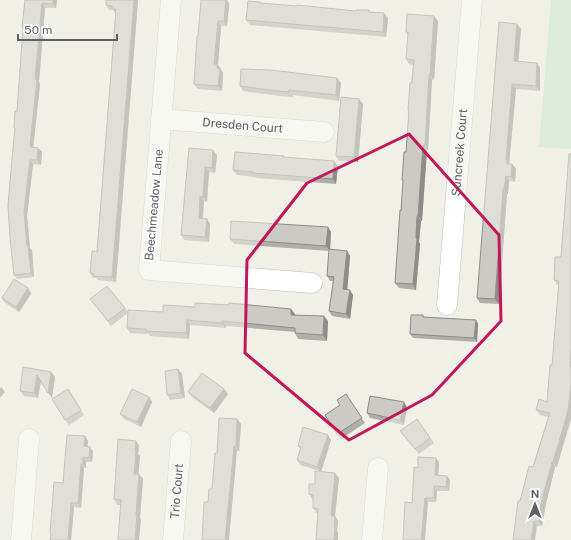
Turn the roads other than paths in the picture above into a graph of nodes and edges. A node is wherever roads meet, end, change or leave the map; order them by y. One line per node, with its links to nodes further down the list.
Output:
1 (171, 0): 3 (street, Beechmeadow Lane)
2 (472, 0): 6 (street, Suncreek Court)
3 (161, 119): 4 (street, Dresden Court); 5 (street, Beechmeadow Lane)
4 (324, 132)
5 (312, 283)
6 (447, 305)
7 (29, 439): 10 (street)
8 (181, 441): 11 (street, Trio Court)
9 (378, 468): 12 (street)
10 (21, 540)
11 (173, 540)
12 (372, 540)

